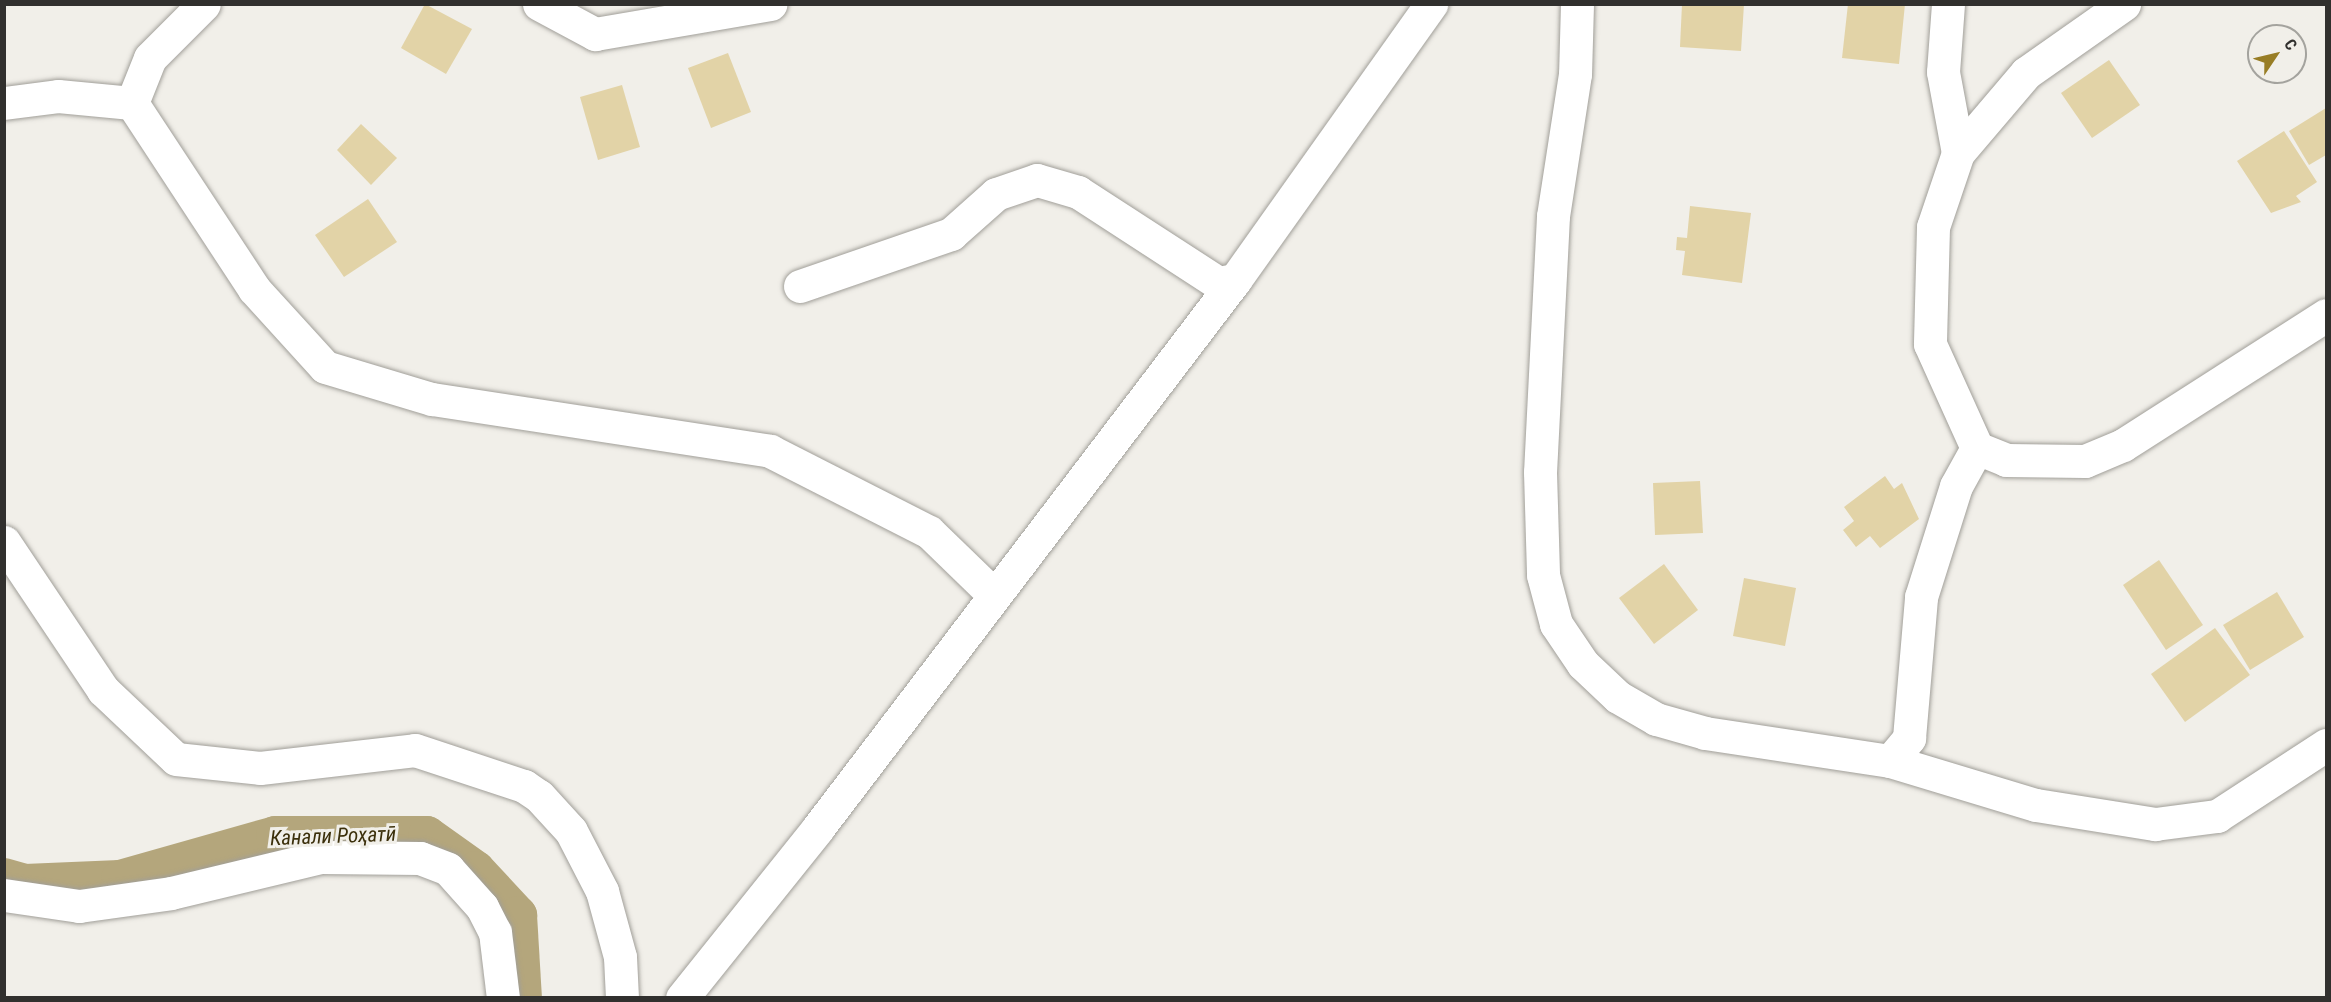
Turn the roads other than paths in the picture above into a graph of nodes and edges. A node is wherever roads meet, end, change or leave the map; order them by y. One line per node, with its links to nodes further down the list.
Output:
1 (204, 4): 9 (street)
2 (539, 4): 3 (street)
3 (770, 4)
4 (1431, 4): 11 (street)
5 (1576, 4): 18 (street)
6 (1948, 4): 10 (street)
7 (2124, 4): 10 (street)
8 (4, 103): 9 (street)
9 (132, 104): 16 (street)
10 (1958, 153): 14 (street)
11 (1235, 280): 12 (street); 16 (street)
12 (800, 286)
13 (2326, 315): 14 (street)
14 (1977, 448): 18 (street)
15 (4, 542): 21 (street)
16 (993, 594): 22 (street)
17 (2326, 745): 18 (street)
18 (1890, 761)
19 (4, 895): 20 (street)
20 (503, 998)
21 (622, 998)
22 (681, 998)

